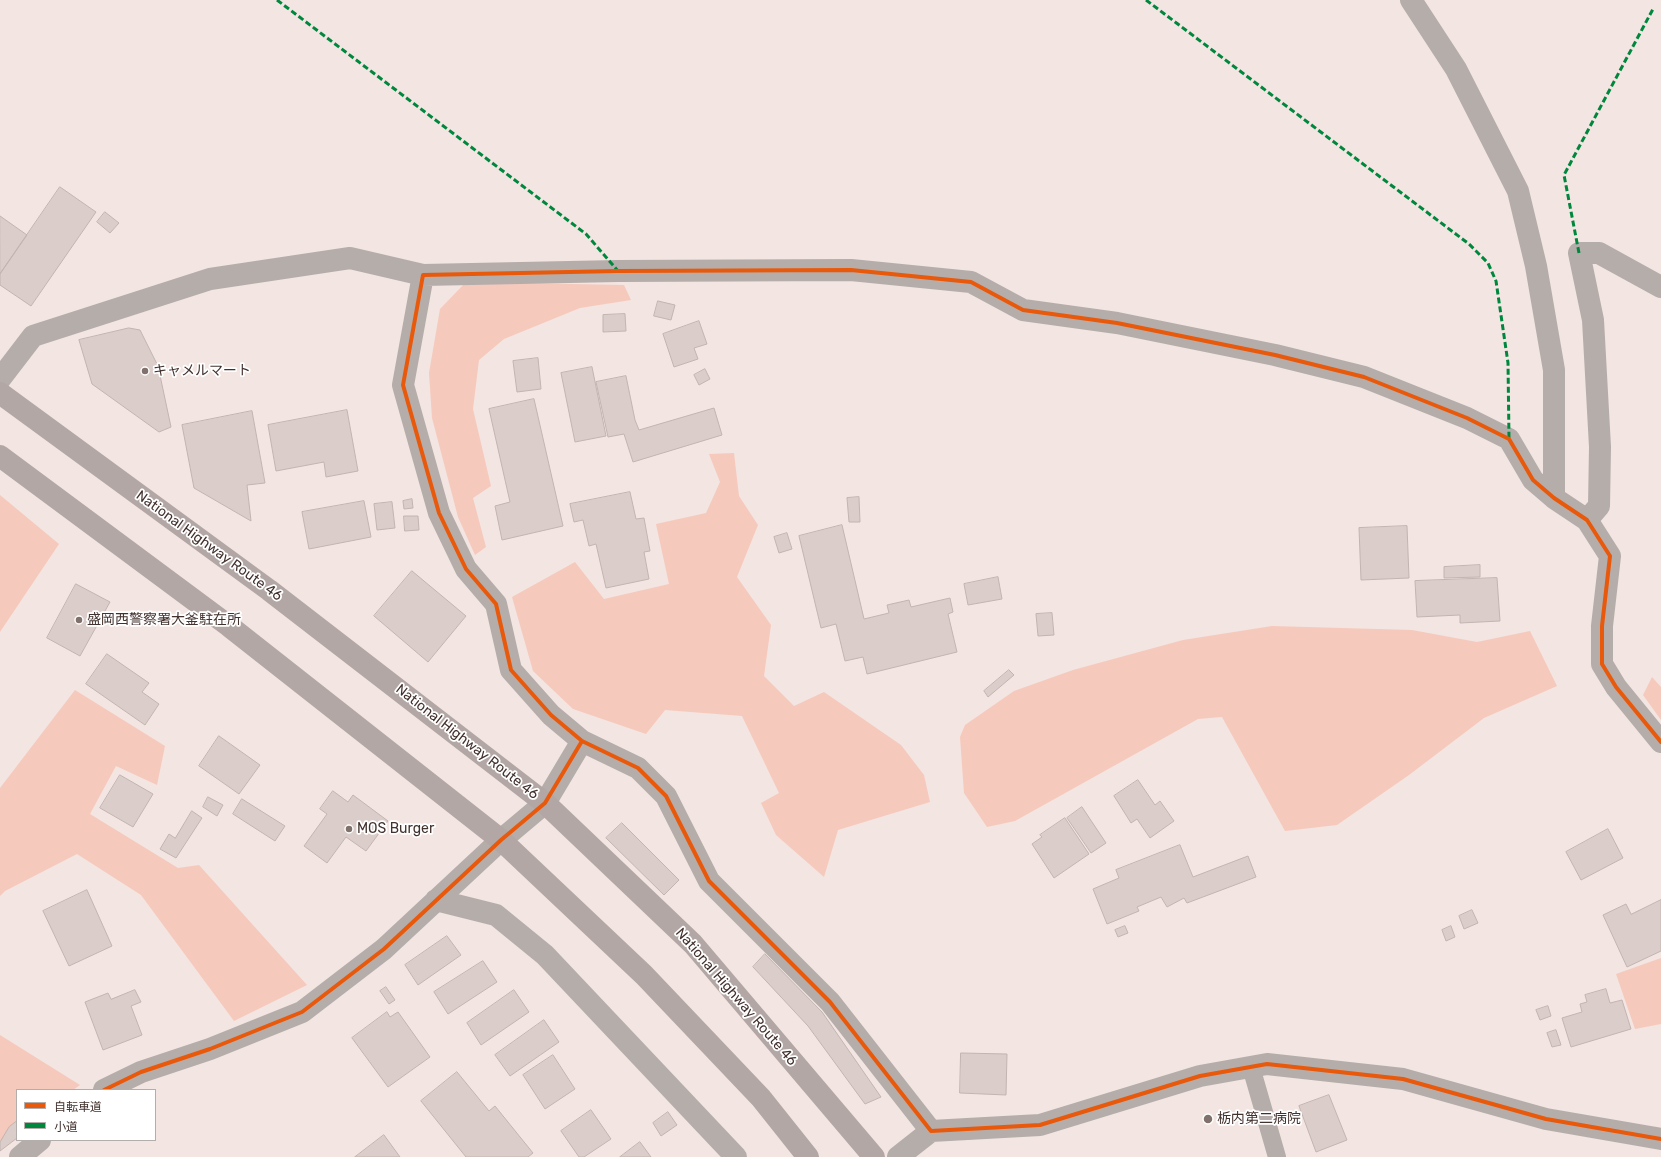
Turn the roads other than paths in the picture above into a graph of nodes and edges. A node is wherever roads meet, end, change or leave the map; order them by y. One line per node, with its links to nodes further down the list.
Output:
1 (1411, 0): 7 (street)
2 (423, 275): 4 (street); 7 (street); 9 (street)
3 (1661, 288): 8 (street)
4 (0, 379)
5 (0, 393): 11 (highway, National Highway Route 46)
6 (0, 456): 12 (highway)
7 (1554, 498): 8 (street)
8 (1586, 520): 10 (street)
9 (582, 740): 11 (street); 16 (street)
10 (1661, 742)
11 (545, 803): 12 (street); 22 (highway, National Highway Route 46)
12 (501, 840): 13 (street); 21 (highway)
13 (436, 900): 15 (street); 20 (street)
14 (1250, 1067): 16 (street); 17 (street); 24 (lane)
15 (106, 1089)
16 (930, 1131): 23 (street)
17 (1661, 1139)
18 (39, 1141): 19 (street)
19 (20, 1157)
20 (736, 1157)
21 (808, 1157)
22 (874, 1157)
23 (898, 1157)
24 (1277, 1157)

